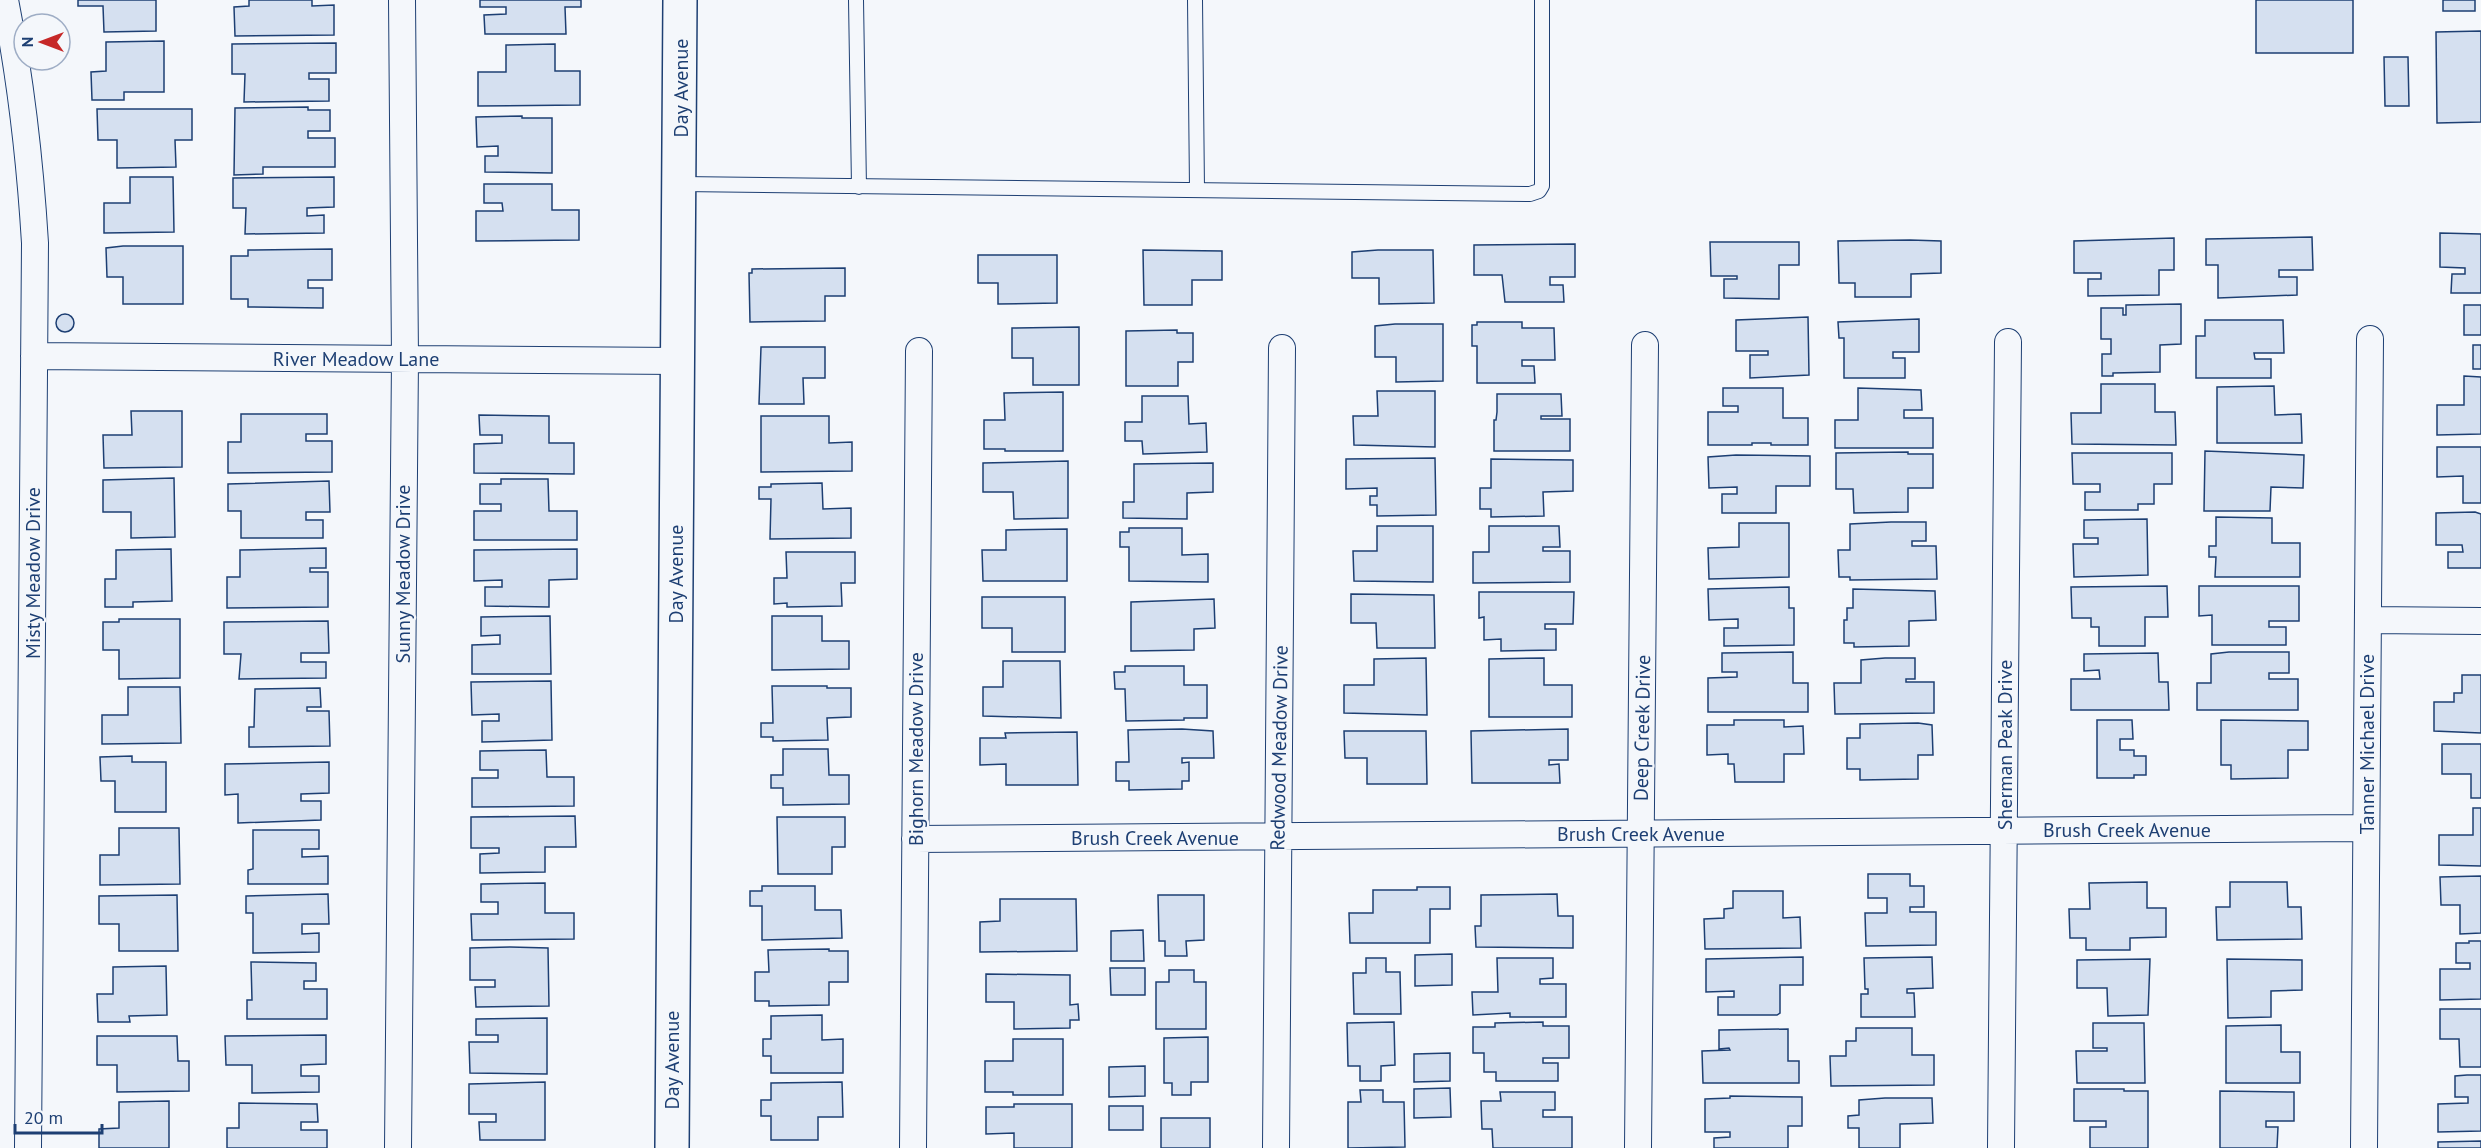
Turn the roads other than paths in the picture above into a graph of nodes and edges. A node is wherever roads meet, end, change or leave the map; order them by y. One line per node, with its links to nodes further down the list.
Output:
1 (5, 0): 15 (street, Misty Meadow Drive)
2 (402, 0): 16 (street, Sunny Meadow Drive)
3 (680, 0): 7 (street, Day Avenue)
4 (856, 0): 8 (lane)
5 (1195, 0): 9 (lane)
6 (1542, 0): 9 (lane)
7 (681, 184): 8 (lane); 17 (street, Day Avenue)
8 (859, 187): 9 (lane)
9 (1197, 189)
10 (2370, 339): 18 (street, Tanner Michael Drive)
11 (2008, 342): 21 (street, Sherman Peak Drive)
12 (1645, 345): 22 (street, Deep Creek Drive)
13 (1282, 348): 23 (street, Redwood Meadow Drive)
14 (919, 351): 24 (street, Bighorn Meadow Drive)
15 (34, 356): 16 (street, River Meadow Lane); 25 (street, Misty Meadow Drive)
16 (405, 359): 17 (street, River Meadow Lane); 26 (street, Sunny Meadow Drive)
17 (678, 361): 27 (street, Day Avenue)
18 (2368, 620): 19 (street); 20 (street, Tanner Michael Drive)
19 (2481, 621)
20 (2366, 828): 21 (street, Brush Creek Avenue); 32 (street, Tanner Michael Drive)
21 (2004, 831): 22 (street, Brush Creek Avenue); 31 (street, Sherman Peak Drive)
22 (1641, 834): 23 (street, Brush Creek Avenue); 30 (street, Deep Creek Drive)
23 (1278, 837): 24 (street, Brush Creek Avenue); 29 (street, Redwood Meadow Drive)
24 (915, 839): 28 (street, Bighorn Meadow Drive)
25 (28, 1148)
26 (398, 1148)
27 (672, 1148)
28 (913, 1148)
29 (1276, 1148)
30 (1638, 1148)
31 (2001, 1148)
32 (2364, 1148)

